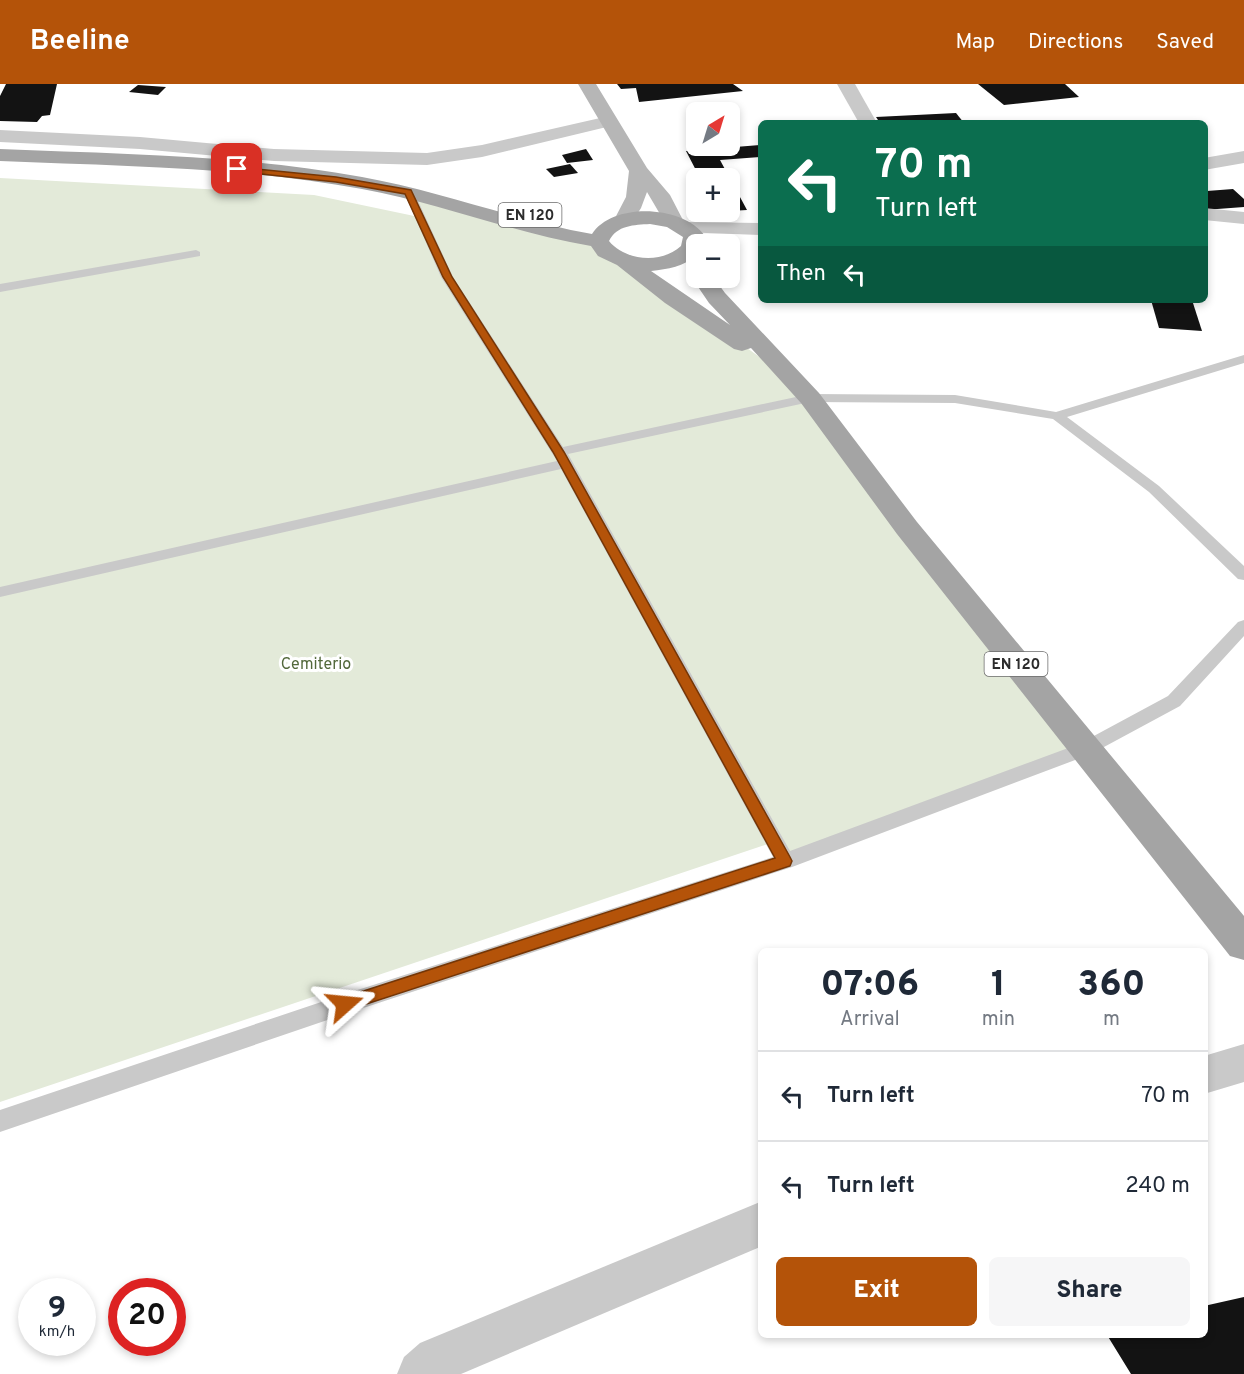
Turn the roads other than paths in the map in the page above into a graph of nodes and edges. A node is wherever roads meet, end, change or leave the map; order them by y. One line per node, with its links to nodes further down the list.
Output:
1 (587, 84): 4 (street)
2 (846, 84): 3 (street)
3 (866, 120)
4 (609, 121): 5 (street); 9 (street)
5 (0, 136)
6 (0, 155): 10 (main road, EN 120)
7 (1244, 157): 8 (street)
8 (1208, 163)
9 (639, 171): 13 (street); 14 (street)
10 (408, 192): 14 (main road, EN 120); 27 (lane)
11 (1208, 214): 12 (street)
12 (1244, 218)
13 (680, 225): 14 (main road, EN 120); 15 (street); 17 (main road, EN 120)
14 (611, 229): 21 (main road, EN 120)
15 (758, 231)
16 (758, 232): 18 (street)
17 (691, 234)
18 (740, 238)
19 (196, 254): 22 (lane)
20 (686, 258): 21 (main road, EN 120)
21 (626, 261): 25 (main road, EN 120)
22 (0, 288)
23 (710, 288): 25 (main road, EN 120)
24 (1244, 359): 26 (lane)
25 (801, 389): 26 (lane); 27 (lane); 31 (main road, EN 120)
26 (1057, 416): 28 (lane)
27 (562, 458): 29 (lane); 32 (lane)
28 (1244, 575)
29 (0, 592)
30 (1244, 626): 31 (lane)
31 (1085, 749): 32 (lane); 33 (main road, EN 120)
32 (785, 861): 36 (lane)
33 (1244, 944)
34 (1244, 1063): 35 (street)
35 (1208, 1074)
36 (0, 1121)
37 (758, 1226): 38 (street)
38 (421, 1374)

